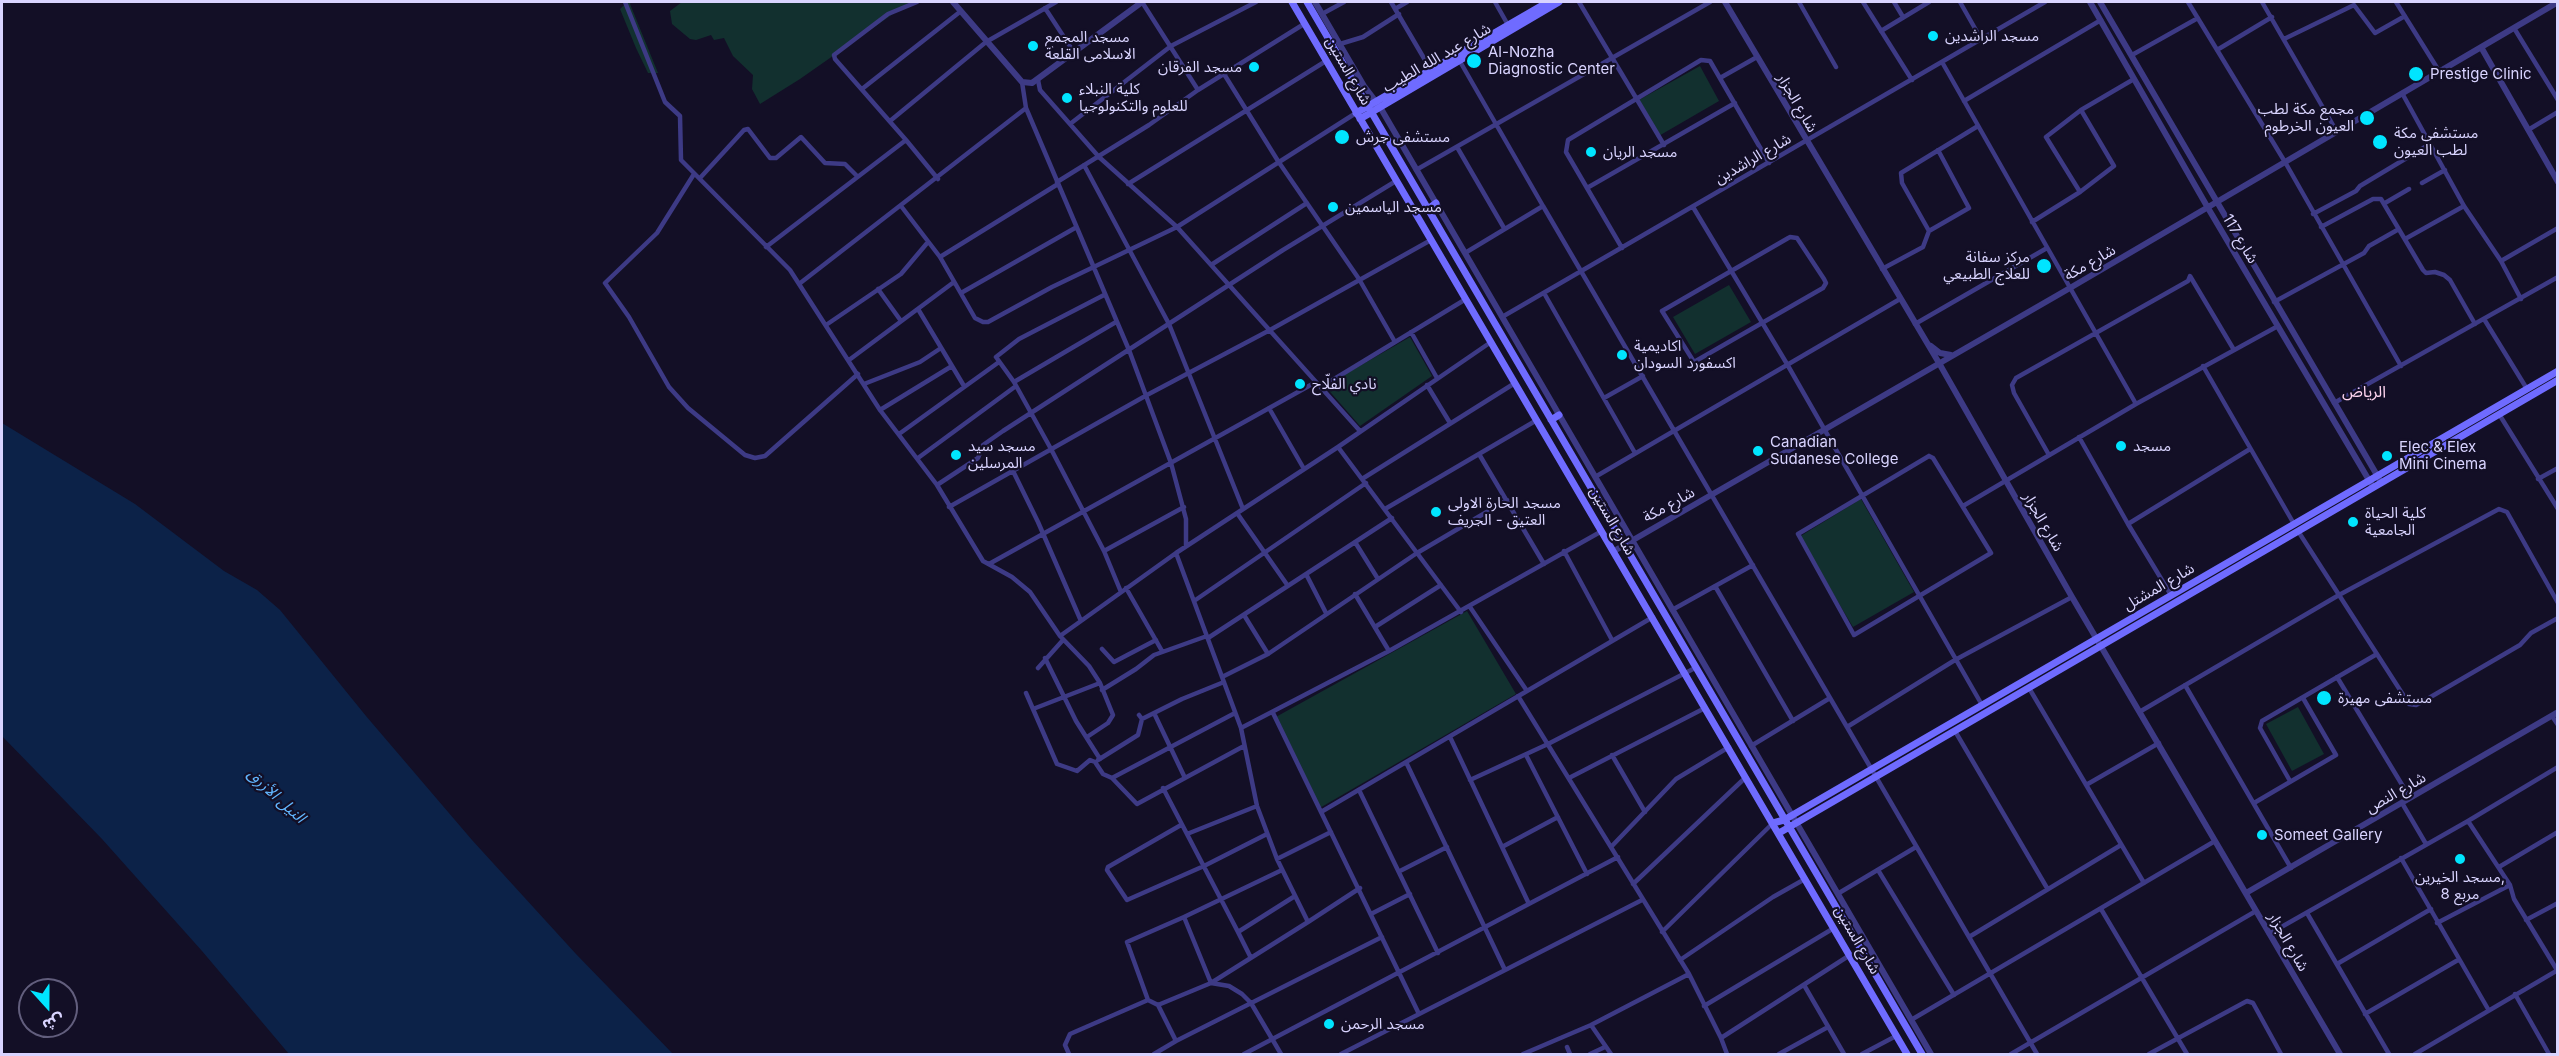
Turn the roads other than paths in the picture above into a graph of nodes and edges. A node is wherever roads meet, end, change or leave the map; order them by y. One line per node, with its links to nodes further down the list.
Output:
1 (625, 2): 101 (street)
2 (917, 2): 68 (street)
3 (953, 2): 33 (street)
4 (1056, 2): 31 (street)
5 (1142, 2): 49 (street); 52 (street)
6 (1256, 2): 49 (street)
7 (1292, 2): 41 (main road, شارع الستين)
8 (1307, 2): 77 (main road, شارع الستين)
9 (1315, 2): 34 (street)
10 (1344, 2): 34 (street)
11 (1391, 2): 32 (street)
12 (1407, 2): 32 (street)
13 (1495, 2): 42 (street)
14 (1548, 2): 42 (main road, شارع عبد الله الطيب)
15 (1559, 2): 55 (main road, شارع عبد الله الطيب)
16 (1579, 2): 56 (street)
17 (1710, 2): 56 (street)
18 (1725, 2): 54 (street, شارع الجزار)
19 (1799, 2): 59 (street)
20 (1865, 2): 44 (street)
21 (1894, 2): 37 (street)
22 (1929, 2): 37 (street)
23 (1960, 2): 45 (street)
24 (2045, 2): 45 (street, شارع الراشدين)
25 (2090, 2): 40 (street, شارع 117)
26 (2100, 2): 53 (street, شارع 117)
27 (2188, 2): 39 (street)
28 (2262, 2): 38 (street)
29 (2396, 2): 36 (street)
30 (2554, 3): 43 (street, شارع مكة)
31 (1045, 8): 47 (street); 52 (street)
32 (1395, 9): 35 (street)
33 (961, 11): 47 (street); 68 (street)
34 (1322, 14): 48 (street)
35 (1399, 14): 48 (street); 61 (street)
36 (2405, 16): 46 (street); 60 (street)
37 (1903, 17): 44 (street)
38 (2272, 17): 46 (street); 51 (street)
39 (2198, 18): 51 (street); 53 (street)
40 (2101, 20): 64 (street, شارع 117); 73 (street)
41 (1305, 24): 57 (main road, شارع الستين); 62 (street)
42 (1508, 25): 55 (main road, شارع عبد الله الطيب)
43 (2514, 28): 50 (street, شارع مكة); 72 (street)
44 (1881, 31): 66 (street)
45 (1981, 39): 58 (street, شارع الراشدين)
46 (2284, 39): 87 (street)
47 (986, 42): 67 (street); 82 (street)
48 (1340, 44): 75 (street)
49 (1171, 46): 69 (street); 84 (street)
50 (2481, 47): 60 (street, شارع مكة); 86 (street)
51 (2217, 50): 96 (street)
52 (1073, 51): 65 (street)
53 (2132, 55): 115 (street, شارع 117)
54 (1757, 57): 63 (street); 89 (street, شارع الجزار)
55 (1458, 58): 61 (main road, شارع عبد الله الطيب); 83 (street)
56 (1612, 58): 71 (street); 83 (street)
57 (1326, 61): 79 (street); 81 (main road, شارع الستين)
58 (1942, 62): 66 (street, شارع الراشدين); 73 (street)
59 (1836, 67)
60 (2439, 71): 70 (street, شارع مكة)
61 (1433, 72): 75 (main road, شارع عبد الله الطيب)
62 (1224, 74): 69 (street); 79 (street)
63 (1720, 78): 71 (street); 74 (street)
64 (2135, 78): 78 (street); 121 (street, شارع 117)
65 (1038, 80): 67 (street); 84 (street)
66 (1912, 80): 89 (street, شارع الراشدين)
67 (1022, 81): 76 (street)
68 (862, 89): 82 (street)
69 (1198, 90): 94 (street)
70 (2402, 93): 87 (street, شارع مكة); 90 (street)
71 (1636, 98): 91 (street); 110 (street)
72 (2558, 100)
73 (1964, 101): 85 (street)
74 (1735, 103): 91 (street); 97 (street)
75 (1378, 104): 77 (main road, شارع عبد الله الطيب); 99 (street)
76 (1026, 108): 104 (street); 107 (street)
77 (1369, 109): 81 (main road, شارع عبد الله الطيب); 122 (main road, شارع الستين)
78 (2080, 110): 112 (street); 112 (street)
79 (1246, 111): 95 (street); 109 (street)
80 (2558, 112): 86 (street)
81 (1358, 116): 95 (street); 105 (main road, شارع الستين)
82 (890, 121): 88 (street)
83 (1494, 123): 92 (street); 118 (street)
84 (1070, 124): 94 (street)
85 (1978, 126): 93 (street); 124 (street)
86 (2528, 130): 106 (street)
87 (2337, 132): 96 (street, شارع مكة)
88 (906, 140): 102 (street); 104 (street)
89 (1806, 142): 97 (street, شارع الراشدين); 146 (street, شارع الجزار)
90 (2430, 144): 100 (street); 123 (street)
91 (1664, 145): 110 (street)
92 (1457, 147): 99 (street); 128 (street)
93 (1938, 150): 132 (street); 132 (street)
94 (1099, 156): 98 (street); 109 (street)
95 (1278, 161): 113 (street); 126 (street)
96 (2285, 162): 115 (street, شارع مكة); 123 (street)
97 (1769, 163): 120 (street, شارع الراشدين)
98 (1084, 165): 107 (street); 139 (street)
99 (1416, 170): 114 (street)
100 (2445, 170): 108 (street); 119 (street)
101 (694, 174): 103 (street); 197 (street)
102 (857, 176): 103 (street); 136 (street)
103 (700, 178): 136 (street)
104 (938, 179): 117 (street)
105 (1396, 181): 125 (street); 134 (main road, شارع الستين)
106 (2558, 182)
107 (1058, 183): 127 (street); 141 (street)
108 (2422, 183)
109 (1128, 184): 126 (street)
110 (1587, 188): 137 (street)
111 (2409, 189): 116 (street)
112 (2080, 192): 124 (street)
113 (1307, 203): 125 (street); 143 (street)
114 (1436, 203): 122 (main road); 140 (street)
115 (2216, 203): 121 (street, شارع مكة); 162 (street, شارع 117)
116 (2385, 203): 129 (street); 131 (street)
117 (901, 206): 135 (street); 152 (street)
118 (1543, 206): 128 (street); 147 (street)
119 (2464, 206): 133 (street); 142 (street)
120 (1693, 207): 137 (street, شارع الراشدين); 148 (street)
121 (2208, 208): 154 (street, شارع مكة); 174 (street, شارع 117)
122 (1428, 209): 166 (main road, شارع الستين)
123 (2313, 214): 129 (street)
124 (2032, 222): 138 (street)
125 (1323, 226): 150 (street); 153 (street)
126 (1177, 227): 139 (street); 143 (street)
127 (1076, 228): 145 (street); 156 (street)
128 (1504, 228): 140 (street)
129 (2321, 228): 144 (street)
130 (2558, 228): 142 (street)
131 (2399, 229): 133 (street); 144 (street)
132 (1929, 231): 146 (street)
133 (2405, 239): 172 (street)
134 (1431, 240): 150 (street); 159 (main road, شارع الستين)
135 (928, 242): 141 (street); 155 (street)
136 (766, 247): 152 (street)
137 (1622, 248): 147 (street, شارع الراشدين)
138 (2047, 248): 154 (street); 171 (street)
139 (1129, 251): 145 (street); 170 (street)
140 (1465, 253): 164 (street)
141 (940, 257): 151 (street)
142 (2501, 261): 161 (street)
143 (1211, 265): 153 (street)
144 (2342, 265): 162 (street); 194 (street)
145 (1093, 269): 156 (street); 158 (street)
146 (1882, 269): 160 (street, شارع الجزار)
147 (1582, 271): 157 (street, شارع الراشدين); 198 (street)
148 (1731, 271): 169 (street); 169 (street); 169 (street)
149 (2558, 277): 161 (street)
150 (1359, 279): 176 (street); 180 (street)
151 (954, 282): 156 (street); 163 (street)
152 (799, 284): 173 (street)
153 (1230, 285): 170 (street); 176 (street)
154 (2070, 288): 178 (street); 187 (street, شارع مكة)
155 (878, 289): 167 (street); 173 (street)
156 (961, 293)
157 (1544, 293): 164 (street, شارع الراشدين); 210 (street)
158 (1104, 295): 168 (street); 189 (street)
159 (1466, 299): 175 (main road, شارع الستين); 177 (street)
160 (1900, 299): 171 (street, شارع الجزار); 191 (street)
161 (2521, 299): 165 (street)
162 (2274, 302): 179 (street, شارع 117)
163 (918, 309): 167 (street); 184 (street)
164 (1502, 317): 217 (street)
165 (2484, 319): 172 (street); 208 (street)
166 (1492, 320): 175 (main road); 219 (main road, شارع الستين)
167 (901, 321): 188 (street)
168 (1116, 322): 185 (street); 204 (street)
169 (1762, 322): 191 (street)
170 (1169, 324): 185 (street); 196 (street)
171 (1915, 324): 182 (street, شارع الجزار)
172 (2475, 324): 194 (street)
173 (826, 325): 188 (street)
174 (2279, 325): 183 (street, شارع 117); 186 (street)
175 (1482, 326): 181 (main road, شارع الستين)
176 (1270, 330): 196 (street); 201 (street)
177 (1411, 332): 180 (street); 199 (street)
178 (2096, 334): 186 (street); 212 (street); 232 (street)
179 (2295, 338): 183 (street); 211 (street, شارع 117)
180 (1395, 342): 207 (street)
181 (1491, 342): 199 (street); 202 (main road, شارع الستين)
182 (1926, 342): 187 (street); 190 (street, شارع الجزار)
183 (2289, 342): 236 (street, شارع 117)
184 (941, 348): 192 (street); 203 (street)
185 (1129, 350): 209 (street); 215 (street)
186 (2234, 350): 193 (street)
187 (1952, 355): 190 (street, شارع مكة)
188 (849, 360): 197 (street)
189 (999, 362): 204 (street); 206 (street)
190 (1939, 363): 222 (street, شارع مكة); 244 (street, شارع الجزار)
191 (1787, 364): 221 (street); 222 (street)
192 (952, 366): 206 (street); 214 (street)
193 (2203, 366): 212 (street); 229 (street)
194 (2401, 366): 211 (street)
195 (2558, 371): 208 (main road, شارع المشتل)
196 (1188, 373): 209 (street); 226 (street)
197 (858, 374): 203 (street)
198 (1643, 376): 210 (street); 221 (street)
199 (1437, 378): 205 (street)
200 (2558, 380): 216 (main road, شارع المشتل)
201 (1316, 382): 207 (street); 213 (street)
202 (1515, 383): 218 (main road, شارع الستين); 220 (street)
203 (864, 384): 214 (street)
204 (1015, 384): 215 (street); 233 (street)
205 (1427, 385): 220 (street); 223 (street)
206 (964, 386): 224 (street)
207 (1321, 387): 223 (street)
208 (2527, 389): 241 (main road, شارع المشتل)
209 (1147, 395): 228 (street); 235 (street)
210 (1605, 398): 230 (street)
211 (2334, 403): 234 (street, شارع 117)
212 (2136, 404): 225 (street)
213 (1269, 408): 226 (street); 238 (street)
214 (880, 410): 224 (street)
215 (1031, 413): 228 (street); 246 (street)
216 (2499, 414): 241 (main road, شارع المشتل); 242 (street)
217 (1559, 415): 219 (main road); 240 (street)
218 (1537, 420): 231 (street); 261 (main road, شارع الستين)
219 (1551, 420): 265 (main road, شارع الستين)
220 (1450, 423): 243 (street)
221 (1674, 430): 230 (street); 247 (street)
222 (1825, 430): 247 (street, شارع مكة); 248 (street)
223 (1360, 431): 227 (street)
224 (899, 434): 233 (street)
225 (2079, 436): 232 (street); 259 (street)
226 (1214, 439): 235 (street); 253 (street)
227 (1338, 447): 238 (street); 243 (street)
228 (1051, 449): 239 (street); 256 (street)
229 (2250, 449): 259 (street); 260 (street)
230 (1635, 453): 240 (street)
231 (1479, 454): 249 (street); 254 (street)
232 (2049, 455): 244 (street)
233 (918, 458): 246 (street)
234 (2367, 458): 236 (street); 241 (street, شارع 117)
235 (1171, 463): 252 (street); 256 (street)
236 (2359, 463): 245 (street, شارع 117)
237 (2558, 468): 242 (street)
238 (1304, 469): 253 (street)
239 (1013, 471): 251 (street); 262 (street)
240 (1595, 477): 263 (street)
241 (2379, 479): 245 (main road, شارع المشتل)
242 (2538, 479): 255 (street)
243 (1364, 481): 254 (street); 270 (street)
244 (2006, 482): 250 (street); 288 (street, شارع الجزار)
245 (2371, 484): 260 (main road, شارع المشتل)
246 (937, 485): 251 (street)
247 (1712, 495): 263 (street, شارع مكة); 275 (street)
248 (1863, 496): 250 (street); 287 (street); 287 (street)
249 (1507, 500): 272 (street); 274 (street)
250 (1963, 506): 287 (street)
251 (949, 507): 273 (street)
252 (1184, 507): 266 (street); 267 (street)
253 (1243, 509): 257 (street)
254 (1385, 509): 258 (street)
255 (2558, 509)
256 (1082, 512): 262 (street); 267 (street)
257 (1237, 513): 266 (street); 270 (street)
258 (1392, 518): 264 (street); 272 (street)
259 (2128, 524): 285 (street)
260 (2296, 528): 285 (main road, شارع المشتل); 286 (street); 304 (main road, شارع المشتل)
261 (1602, 531): 268 (street); 269 (main road, شارع الستين)
262 (1043, 534): 273 (street); 298 (street)
263 (1632, 540): 265 (street, شارع مكة); 292 (street)
264 (1355, 542): 276 (street); 277 (street)
265 (1624, 545): 269 (street, شارع مكة); 313 (main road, شارع الستين)
266 (1186, 546): 271 (street)
267 (1104, 551): 282 (street)
268 (1564, 551): 274 (street); 303 (street)
269 (1614, 551): 296 (main road, شارع الستين)
270 (1265, 552): 279 (street); 289 (street)
271 (1176, 553): 282 (street); 289 (street)
272 (1417, 553): 277 (street); 278 (street)
273 (989, 564): 301 (street)
274 (1544, 564): 291 (street)
275 (1753, 565): 280 (street); 327 (street)
276 (1306, 574): 279 (street); 294 (street)
277 (1378, 579): 284 (street)
278 (1441, 585): 293 (street); 299 (street)
279 (1288, 586): 295 (street)
280 (1715, 586): 292 (street); 337 (street)
281 (2558, 587): 283 (street)
282 (1124, 590): 298 (street); 302 (street)
283 (2550, 591): 286 (street); 290 (street)
284 (1355, 594): 294 (street); 299 (street)
285 (2171, 595): 304 (main road, شارع المشتل)
286 (2339, 595): 309 (street); 319 (street)
287 (1920, 597): 311 (street)
288 (2072, 597): 304 (street, شارع الجزار); 311 (street)
289 (1194, 601): 300 (street)
290 (2558, 603)
291 (1470, 607): 293 (street); 323 (street)
292 (1672, 610): 347 (street)
293 (1461, 612): 307 (street)
294 (1326, 613): 308 (street)
295 (1244, 615): 300 (street); 308 (street)
296 (1653, 617): 303 (street); 314 (main road, شارع الستين)
297 (2558, 618): 309 (street)
298 (1081, 621): 301 (street)
299 (1375, 627): 307 (street)
300 (1207, 637): 306 (street); 316 (street)
301 (1061, 638): 310 (street); 317 (street)
302 (1156, 640): 305 (street); 306 (street)
303 (1612, 640): 323 (street)
304 (2100, 641): 320 (main road, شارع المشتل); 329 (main road, شارع المشتل); 332 (street, شارع الجزار)
305 (1102, 649)
306 (1162, 651): 322 (street)
307 (1389, 651): 335 (street)
308 (1268, 654): 316 (street)
309 (2377, 654): 315 (street)
310 (1045, 658): 312 (street); 326 (street)
311 (1955, 660): 329 (street); 339 (street)
312 (1038, 668)
313 (1695, 668): 314 (street); 318 (main road, شارع الستين)
314 (1685, 673): 321 (main road, شارع الستين); 345 (street)
315 (2337, 677): 328 (street); 366 (street)
316 (1223, 680): 333 (street); 334 (street)
317 (1100, 682): 322 (street); 326 (street)
318 (1704, 684): 321 (main road); 374 (main road, شارع الستين)
319 (2185, 685): 332 (street); 367 (street)
320 (2029, 688): 341 (main road, شارع المشتل); 363 (street)
321 (1695, 689): 330 (main road, شارع الستين)
322 (1102, 690): 342 (street)
323 (1527, 691): 325 (street)
324 (1026, 693): 331 (street)
325 (1518, 696): 343 (street); 345 (street)
326 (1065, 697): 331 (street); 342 (street)
327 (1830, 698): 337 (street); 339 (street)
328 (2303, 698): 362 (street); 362 (street)
329 (1982, 705): 355 (main road, شارع المشتل)
330 (1706, 707): 349 (main road, شارع الستين); 351 (street)
331 (1033, 709): 352 (street)
332 (2141, 711): 344 (street, شارع الجزار)
333 (1154, 713): 348 (street); 352 (street)
334 (1235, 713): 340 (street); 348 (street)
335 (1272, 713): 340 (street); 370 (street)
336 (2555, 714): 338 (street); 366 (street, شارع النص)
337 (1792, 721): 347 (street)
338 (2558, 725)
339 (1846, 727): 355 (street)
340 (1241, 728): 346 (street)
341 (1955, 731): 357 (main road, شارع المشتل); 407 (street)
342 (1087, 737): 352 (street)
343 (1450, 737): 353 (street); 361 (street)
344 (2158, 743): 363 (street); 385 (street, شارع الجزار)
345 (1548, 744): 350 (street); 360 (street)
346 (1244, 746): 359 (street); 369 (street)
347 (1751, 746): 372 (street)
348 (1170, 747): 358 (street); 359 (street)
349 (1729, 747): 356 (main road, شارع الستين); 371 (street)
350 (1526, 755): 361 (street); 373 (street)
351 (1612, 755): 360 (street); 371 (street)
352 (1097, 760): 358 (street)
353 (1406, 762): 365 (street); 388 (street)
354 (2558, 767): 375 (street)
355 (1871, 769): 357 (street); 372 (main road, شارع المشتل)
356 (1746, 777): 376 (main road, شارع الستين); 404 (street)
357 (1876, 777): 377 (main road, شارع المشتل); 391 (street)
358 (1112, 778): 364 (street)
359 (1185, 778): 364 (street)
360 (1569, 778): 390 (street)
361 (1470, 780): 389 (street)
362 (2290, 781): 367 (street)
363 (2086, 785): 387 (street)
364 (1164, 788): 378 (street)
365 (1359, 790): 370 (street); 400 (street)
366 (2410, 798): 368 (street, شارع النص)
367 (2254, 803): 397 (street)
368 (2402, 803): 386 (street); 397 (street, شارع النص)
369 (1257, 806): 383 (street); 384 (street)
370 (1321, 812): 380 (street)
371 (1645, 812): 390 (street)
372 (1792, 815): 374 (main road, شارع المشتل); 377 (street)
373 (1557, 817): 389 (street); 401 (street)
374 (1784, 820): 376 (main road, شارع المشتل); 379 (main road, شارع الستين)
375 (2468, 821): 386 (street); 396 (street)
376 (1773, 823): 382 (main road, شارع الستين); 428 (street)
377 (1797, 823): 379 (main road, شارع المشتل); 408 (street)
378 (1181, 825): 383 (street); 395 (street)
379 (1789, 828): 382 (main road, شارع المشتل); 433 (main road, شارع الستين)
380 (1330, 832): 394 (street); 406 (street)
381 (2558, 832): 396 (street)
382 (1779, 833): 402 (main road, شارع الستين)
383 (1187, 834): 395 (street)
384 (1267, 834): 394 (street); 395 (street)
385 (2215, 841): 403 (street); 409 (street, شارع الجزار)
386 (2426, 844): 393 (street)
387 (2121, 845): 403 (street); 407 (street)
388 (1447, 847): 400 (street); 426 (street)
389 (1502, 847): 415 (street)
390 (1611, 847): 392 (street)
391 (1916, 847): 399 (street); 431 (street)
392 (1618, 857): 401 (street); 404 (street)
393 (2401, 858): 417 (street); 419 (street)
394 (1277, 859): 398 (street)
395 (1204, 866): 412 (street)
396 (2499, 867): 405 (street)
397 (2291, 868): 409 (street, شارع النص)
398 (1282, 870): 411 (street); 412 (street)
399 (1878, 870): 408 (street); 449 (street)
400 (1400, 871): 410 (street)
401 (1587, 874): 415 (street)
402 (1805, 879): 425 (main road, شارع الستين); 437 (street)
403 (2144, 883): 416 (street)
404 (1633, 884): 413 (street)
405 (2510, 885): 422 (street); 424 (street)
406 (1360, 888): 420 (street); 423 (street)
407 (2047, 888): 431 (street)
408 (1839, 893): 432 (street)
409 (2246, 893): 418 (street, شارع الجزار)
410 (1410, 894): 420 (street); 434 (street)
411 (1295, 896): 423 (street); 427 (street)
412 (1220, 899): 421 (street); 427 (street)
413 (1642, 900): 428 (street); 440 (street)
414 (2558, 903): 422 (street)
415 (1529, 904): 426 (street)
416 (2101, 909): 444 (street); 445 (street)
417 (2431, 909): 424 (street); 439 (street)
418 (2256, 911): 429 (street, شارع الجزار); 445 (street)
419 (2307, 913): 429 (street); 439 (street)
420 (1371, 915): 430 (street)
421 (1184, 917): 446 (street); 450 (street)
422 (2526, 920): 441 (street)
423 (1308, 921): 436 (street)
424 (2437, 923): 438 (street)
425 (1834, 928): 435 (main road, شارع الستين); 453 (street)
426 (1486, 929): 434 (street); 440 (street)
427 (1238, 932): 436 (street)
428 (1662, 932): 437 (street)
429 (2269, 934): 488 (street, شارع الجزار)
430 (1382, 937): 442 (street); 451 (street)
431 (1969, 937): 444 (street)
432 (1868, 945): 433 (main road); 457 (street)
433 (1861, 950): 481 (main road, شارع الستين)
434 (1438, 953): 442 (street)
435 (1850, 955): 447 (street); 460 (main road, شارع الستين)
436 (1251, 958): 446 (street)
437 (1680, 960): 443 (street)
438 (2458, 960): 454 (street); 456 (street)
439 (2337, 964): 456 (street)
440 (1505, 970): 455 (street)
441 (2557, 970): 448 (street)
442 (1398, 972): 455 (street); 463 (street)
443 (1689, 974): 453 (street); 458 (street)
444 (1992, 974): 449 (street); 465 (street)
445 (2142, 978): 462 (street); 465 (street)
446 (1211, 983): 451 (street); 452 (street)
447 (1804, 985): 459 (street); 461 (street)
448 (2515, 994): 454 (street); 491 (street)
449 (1954, 995): 457 (street)
450 (1148, 1000): 452 (street); 468 (street)
451 (1251, 1003): 463 (street); 464 (street)
452 (1158, 1005): 464 (street)
453 (1704, 1006): 461 (street)
454 (2488, 1009): 490 (street)
455 (1419, 1014): 472 (street)
456 (2365, 1014): 489 (street)
457 (1911, 1020): 482 (street)
458 (1591, 1025): 467 (street); 473 (street)
459 (1828, 1027): 477 (street); 478 (street)
460 (1896, 1036): 479 (street); 480 (main road, شارع الستين)
461 (1722, 1038): 476 (street)
462 (2178, 1038): 485 (street); 486 (street); 487 (street)
463 (1271, 1039): 470 (street); 471 (street)
464 (1176, 1041): 469 (street)
465 (2030, 1044): 483 (street); 484 (street)
466 (1567, 1047): 474 (street)
467 (1607, 1052): 475 (street)
468 (1070, 1054)
469 (1154, 1054)
470 (1244, 1054)
471 (1281, 1054)
472 (1341, 1054)
473 (1523, 1054)
474 (1570, 1054)
475 (1590, 1054)
476 (1727, 1054)
477 (1779, 1054)
478 (1844, 1054)
479 (1862, 1054)
480 (1907, 1054)
481 (1922, 1054)
482 (1931, 1054)
483 (2011, 1054)
484 (2037, 1054)
485 (2149, 1054)
486 (2187, 1054)
487 (2281, 1054)
488 (2340, 1054)
489 (2389, 1054)
490 (2415, 1054)
491 (2549, 1054)

